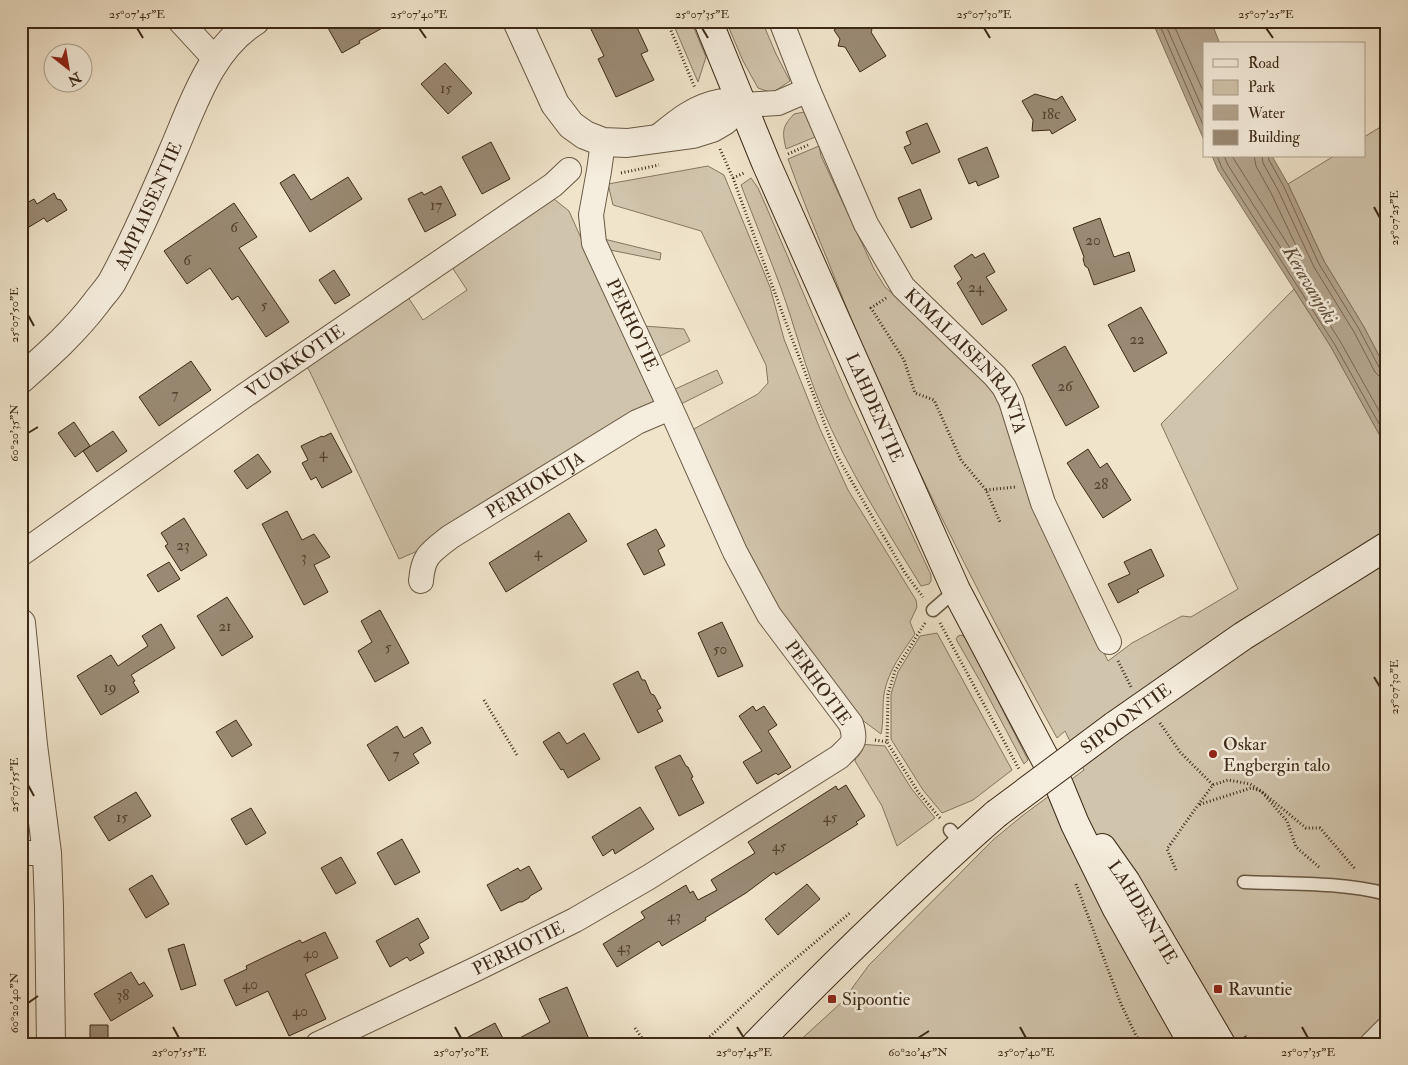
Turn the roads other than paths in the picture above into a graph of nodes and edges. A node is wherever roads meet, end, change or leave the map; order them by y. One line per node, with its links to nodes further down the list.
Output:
1 (180, 21): 6 (street)
2 (255, 21): 6 (main road, AMPIAISENTIE)
3 (517, 21): 9 (main road)
4 (708, 21): 8 (main road, LAHDENTIE)
5 (781, 21): 7 (street, KIMALAISENRANTA)
6 (216, 60): 11 (main road, AMPIAISENTIE)
7 (808, 90): 8 (street); 19 (street, KIMALAISENRANTA)
8 (742, 105): 9 (main road); 16 (main road, LAHDENTIE)
9 (603, 142): 12 (street, PERHOTIE)
10 (569, 170): 14 (street, VUOKKOTIE)
11 (21, 379)
12 (670, 408): 15 (street, PERHOKUJA); 25 (street, PERHOTIE)
13 (1387, 546): 26 (main road, SIPOONTIE, bridge)
14 (21, 554)
15 (421, 581)
16 (956, 590): 17 (lane); 20 (main road, LAHDENTIE)
17 (933, 610)
18 (21, 623): 21 (main road)
19 (1109, 642)
20 (1059, 785): 27 (main road, LAHDENTIE); 28 (main road, LAHDENTIE)
21 (34, 853): 24 (main road)
22 (1244, 882): 23 (lane)
23 (1387, 894)
24 (51, 1044)
25 (318, 1044)
26 (756, 1044)
27 (1193, 1044)
28 (1221, 1044)

